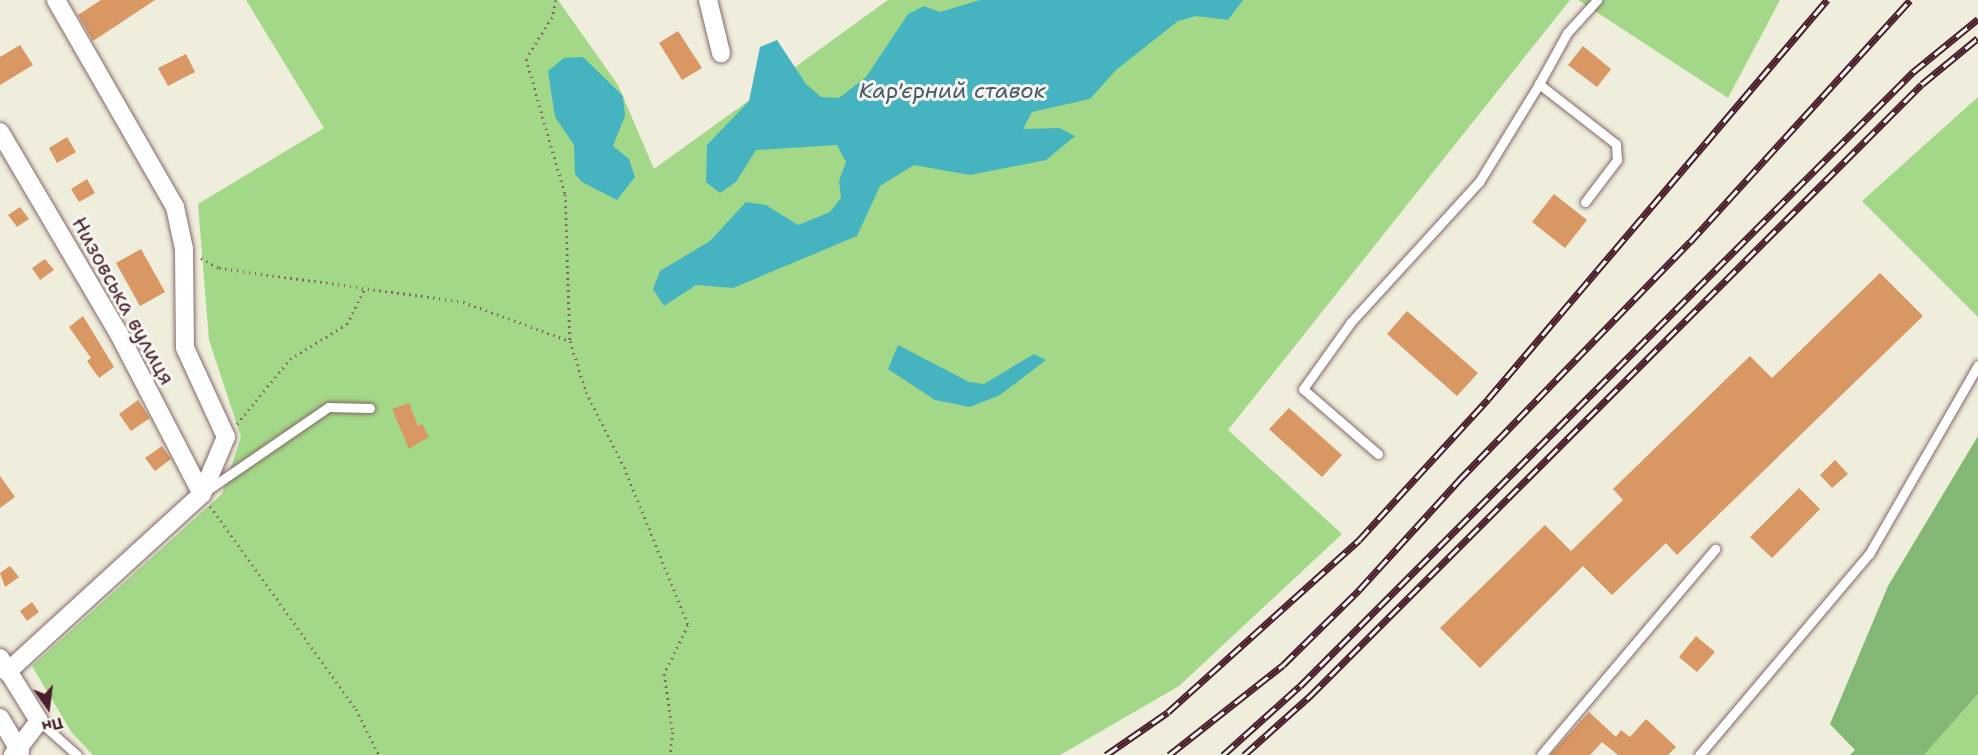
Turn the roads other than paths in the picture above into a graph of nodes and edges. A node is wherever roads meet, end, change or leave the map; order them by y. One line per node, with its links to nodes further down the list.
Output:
1 (56, 0): 11 (street)
2 (708, 0): 4 (street)
3 (1597, 0): 5 (lane)
4 (721, 53)
5 (1539, 84): 7 (lane); 10 (lane)
6 (0, 132): 11 (street, Низовська вулиця)
7 (1585, 202)
8 (1978, 365): 19 (lane)
9 (370, 408): 11 (lane)
10 (1378, 454)
11 (202, 494): 13 (street)
12 (1715, 549): 18 (lane)
13 (4, 665): 15 (street)
14 (0, 718): 16 (street)
15 (39, 721): 16 (street); 17 (lane)
16 (17, 753)
17 (77, 755)
18 (1541, 755)
19 (1699, 755)

